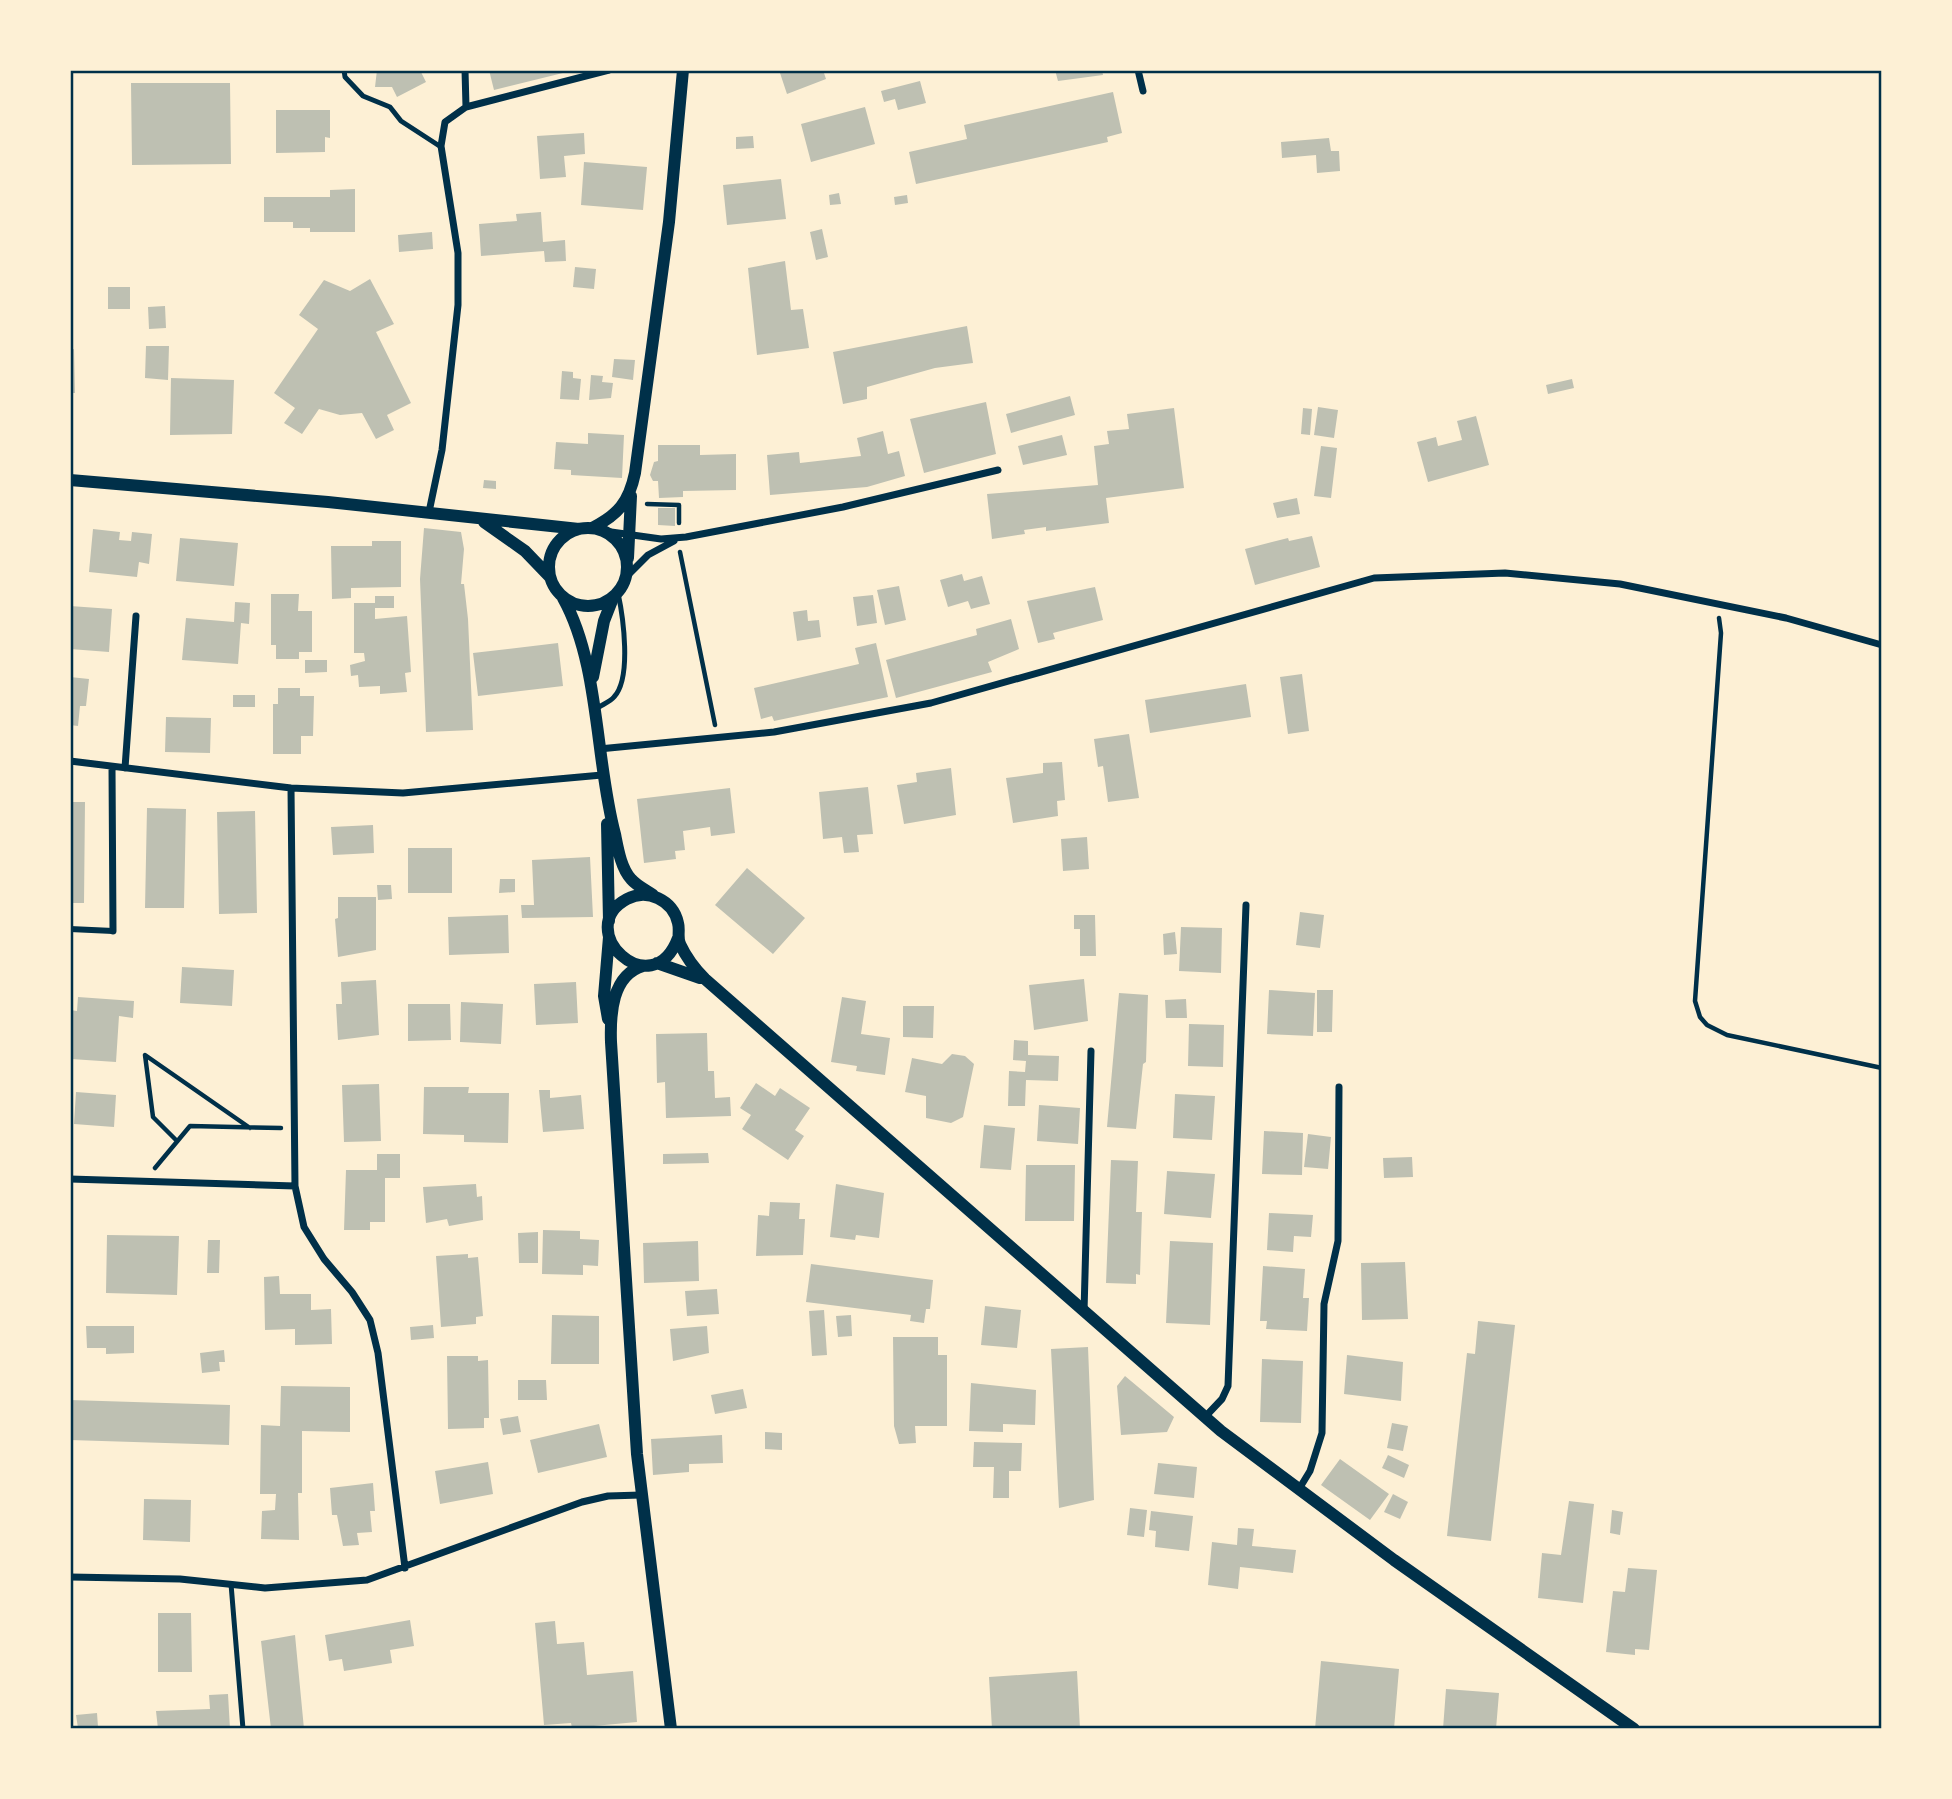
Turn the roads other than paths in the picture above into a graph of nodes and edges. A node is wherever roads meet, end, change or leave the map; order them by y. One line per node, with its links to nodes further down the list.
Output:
1 (344, 70): 8 (lane)
2 (465, 70): 7 (street)
3 (609, 70): 7 (street)
4 (683, 70): 11 (street)
5 (1138, 70): 6 (street)
6 (1143, 91)
7 (466, 107): 8 (street)
8 (441, 147): 12 (street)
9 (998, 470): 16 (street)
10 (70, 480): 12 (street)
11 (632, 489): 14 (street); 15 (street)
12 (429, 512): 13 (street)
13 (477, 519): 14 (street); 18 (street)
14 (592, 529): 15 (street); 17 (street); 18 (street)
15 (630, 534): 16 (street); 17 (street)
16 (683, 538): 17 (street)
17 (627, 569): 19 (street)
18 (550, 577): 20 (street)
19 (616, 595): 20 (street); 23 (street); 24 (lane)
20 (563, 598): 23 (street)
21 (136, 616): 28 (street)
22 (1882, 645): 25 (street)
23 (592, 688): 24 (street)
24 (593, 711): 25 (street)
25 (598, 749): 29 (street)
26 (70, 761): 27 (street)
27 (112, 767): 28 (street); 36 (street)
28 (125, 768): 30 (street)
29 (602, 775): 30 (street); 31 (street)
30 (291, 788): 46 (street)
31 (605, 792): 32 (street); 34 (street)
32 (657, 897): 34 (street); 38 (street)
33 (1246, 905): 48 (street)
34 (609, 923): 37 (street)
35 (70, 929): 36 (street)
36 (113, 931)
37 (609, 937): 40 (street); 42 (street)
38 (678, 938): 39 (street); 41 (street)
39 (657, 963): 40 (street); 41 (street)
40 (643, 965): 42 (street)
41 (715, 989): 47 (street)
42 (610, 1030): 50 (street)
43 (1091, 1051): 47 (street)
44 (1339, 1087): 49 (street)
45 (70, 1179): 46 (street)
46 (295, 1186): 51 (street)
47 (1084, 1313): 48 (street)
48 (1205, 1418): 49 (street)
49 (1298, 1490): 56 (street)
50 (641, 1495): 51 (street); 55 (street)
51 (405, 1568): 53 (street)
52 (70, 1577): 53 (street)
53 (231, 1584): 54 (lane)
54 (243, 1729)
55 (671, 1729)
56 (1634, 1729)

